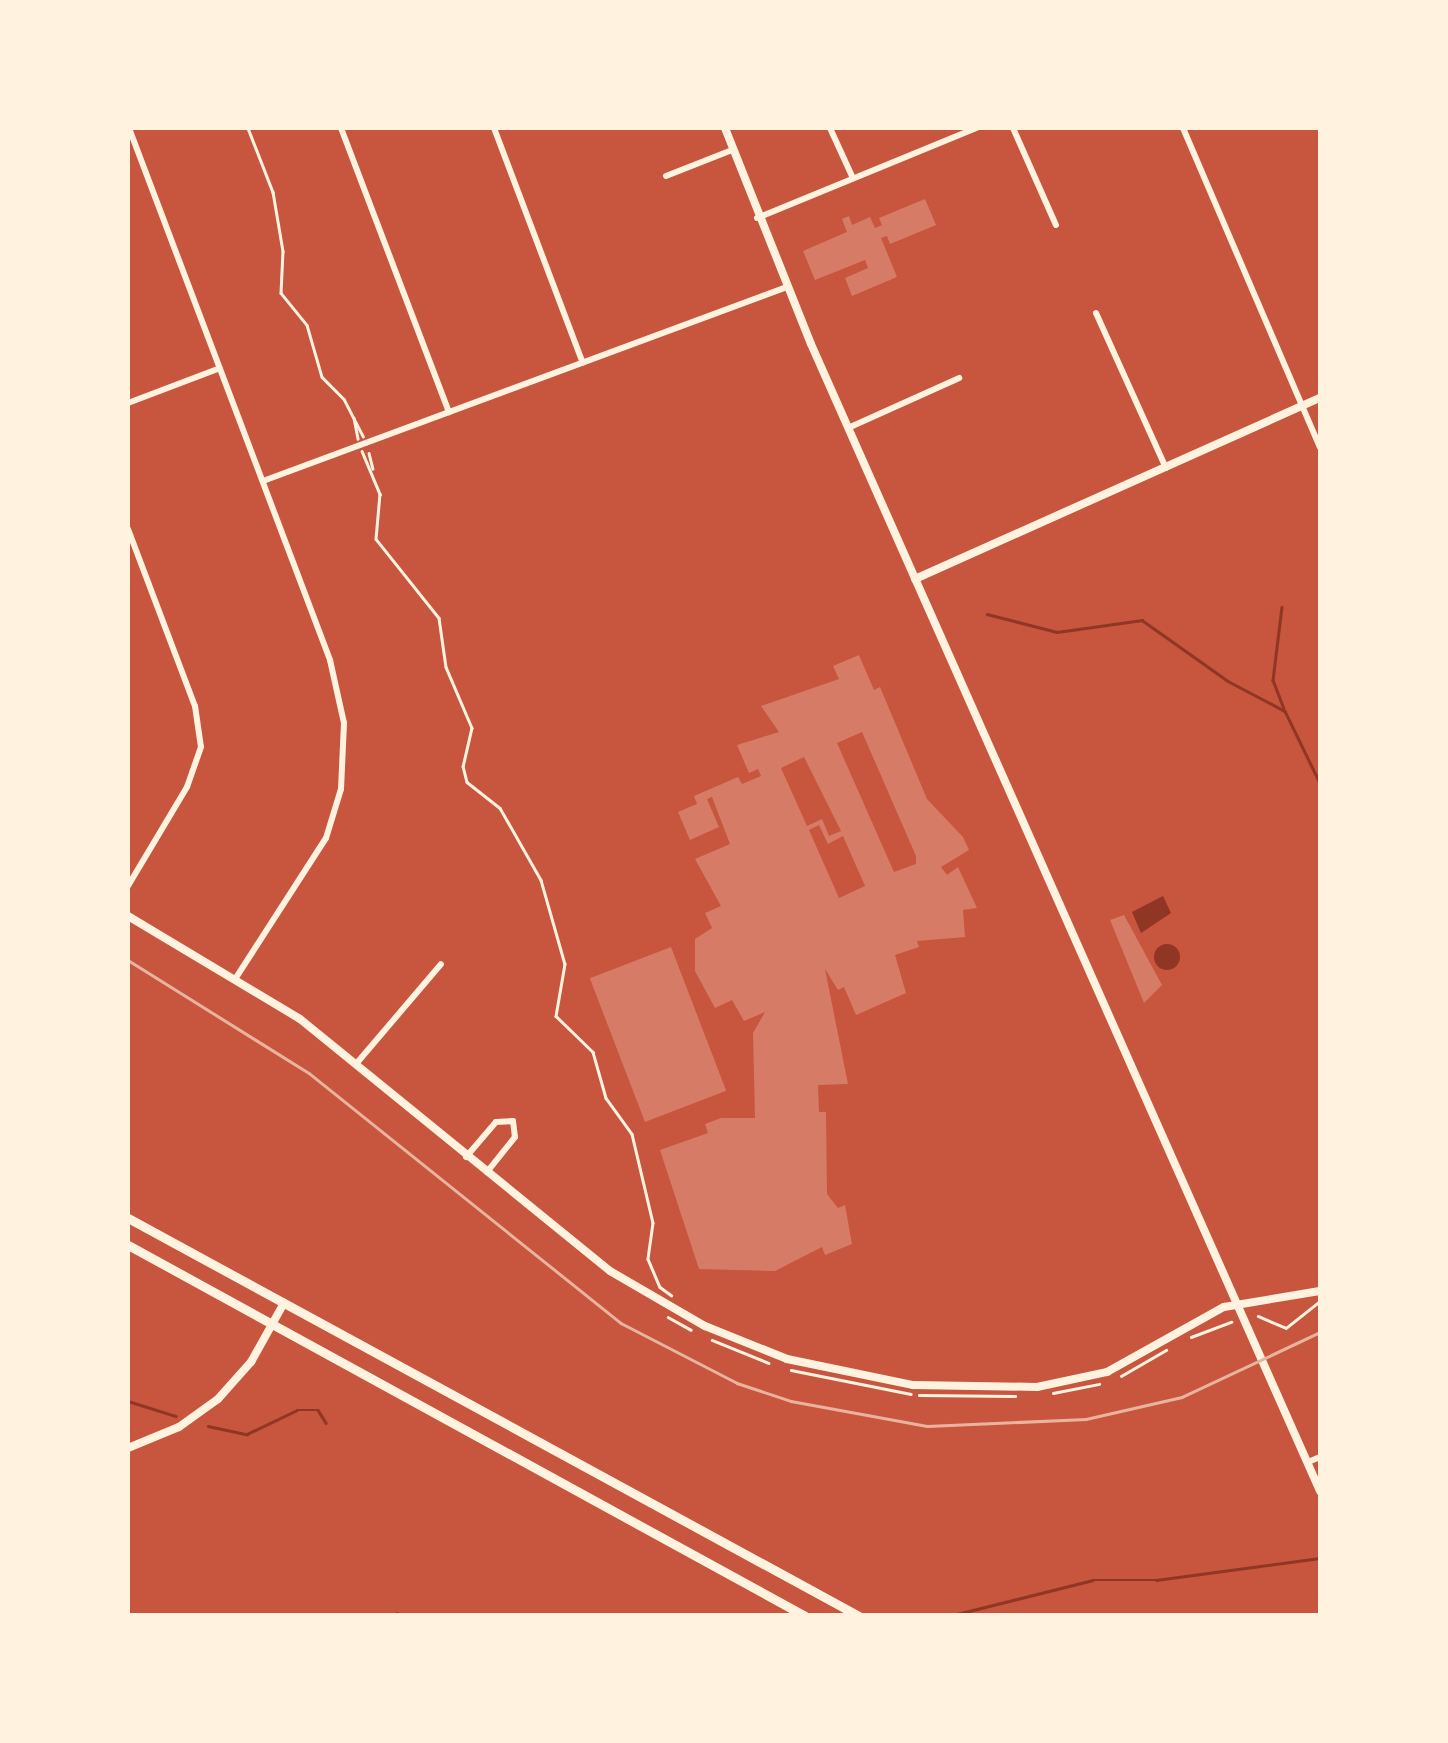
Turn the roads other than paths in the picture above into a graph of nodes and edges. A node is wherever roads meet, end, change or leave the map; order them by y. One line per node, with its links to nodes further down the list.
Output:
1 (129, 128): 17 (street)
2 (341, 128): 22 (street)
3 (494, 128): 16 (street)
4 (725, 128): 9 (street)
5 (830, 128): 11 (street)
6 (976, 128): 11 (street)
7 (1013, 128): 13 (street)
8 (1182, 128): 21 (street)
9 (732, 150): 10 (street); 12 (street)
10 (666, 176)
11 (852, 176): 12 (street)
12 (756, 218): 14 (street)
13 (1056, 225)
14 (786, 287): 16 (street); 23 (street)
15 (1096, 312): 25 (street)
16 (583, 363): 22 (street)
17 (220, 368): 20 (street); 26 (street)
18 (959, 378): 23 (street)
19 (1320, 398): 21 (street)
20 (128, 403)
21 (1302, 407): 24 (street); 25 (street)
22 (449, 412): 26 (street)
23 (848, 428): 28 (street)
24 (1320, 447)
25 (1166, 468): 28 (street)
26 (263, 481): 32 (street)
27 (128, 529): 29 (street)
28 (915, 579): 39 (street)
29 (128, 886)
30 (128, 916): 32 (street)
31 (440, 964): 33 (street)
32 (238, 976): 33 (street)
33 (356, 1064): 34 (street)
34 (466, 1157): 35 (street); 35 (street)
35 (486, 1173): 39 (street)
36 (128, 1218): 40 (main road)
37 (128, 1246): 41 (main road)
38 (1320, 1291): 39 (street)
39 (1238, 1303): 44 (street)
40 (284, 1304): 41 (street); 46 (main road)
41 (274, 1324): 42 (street); 47 (main road)
42 (128, 1448)
43 (1320, 1457): 44 (street)
44 (1308, 1462): 45 (street)
45 (1320, 1490)
46 (672, 1516): 47 (main road); 48 (main road)
47 (659, 1537): 49 (main road)
48 (855, 1614)
49 (804, 1615)

